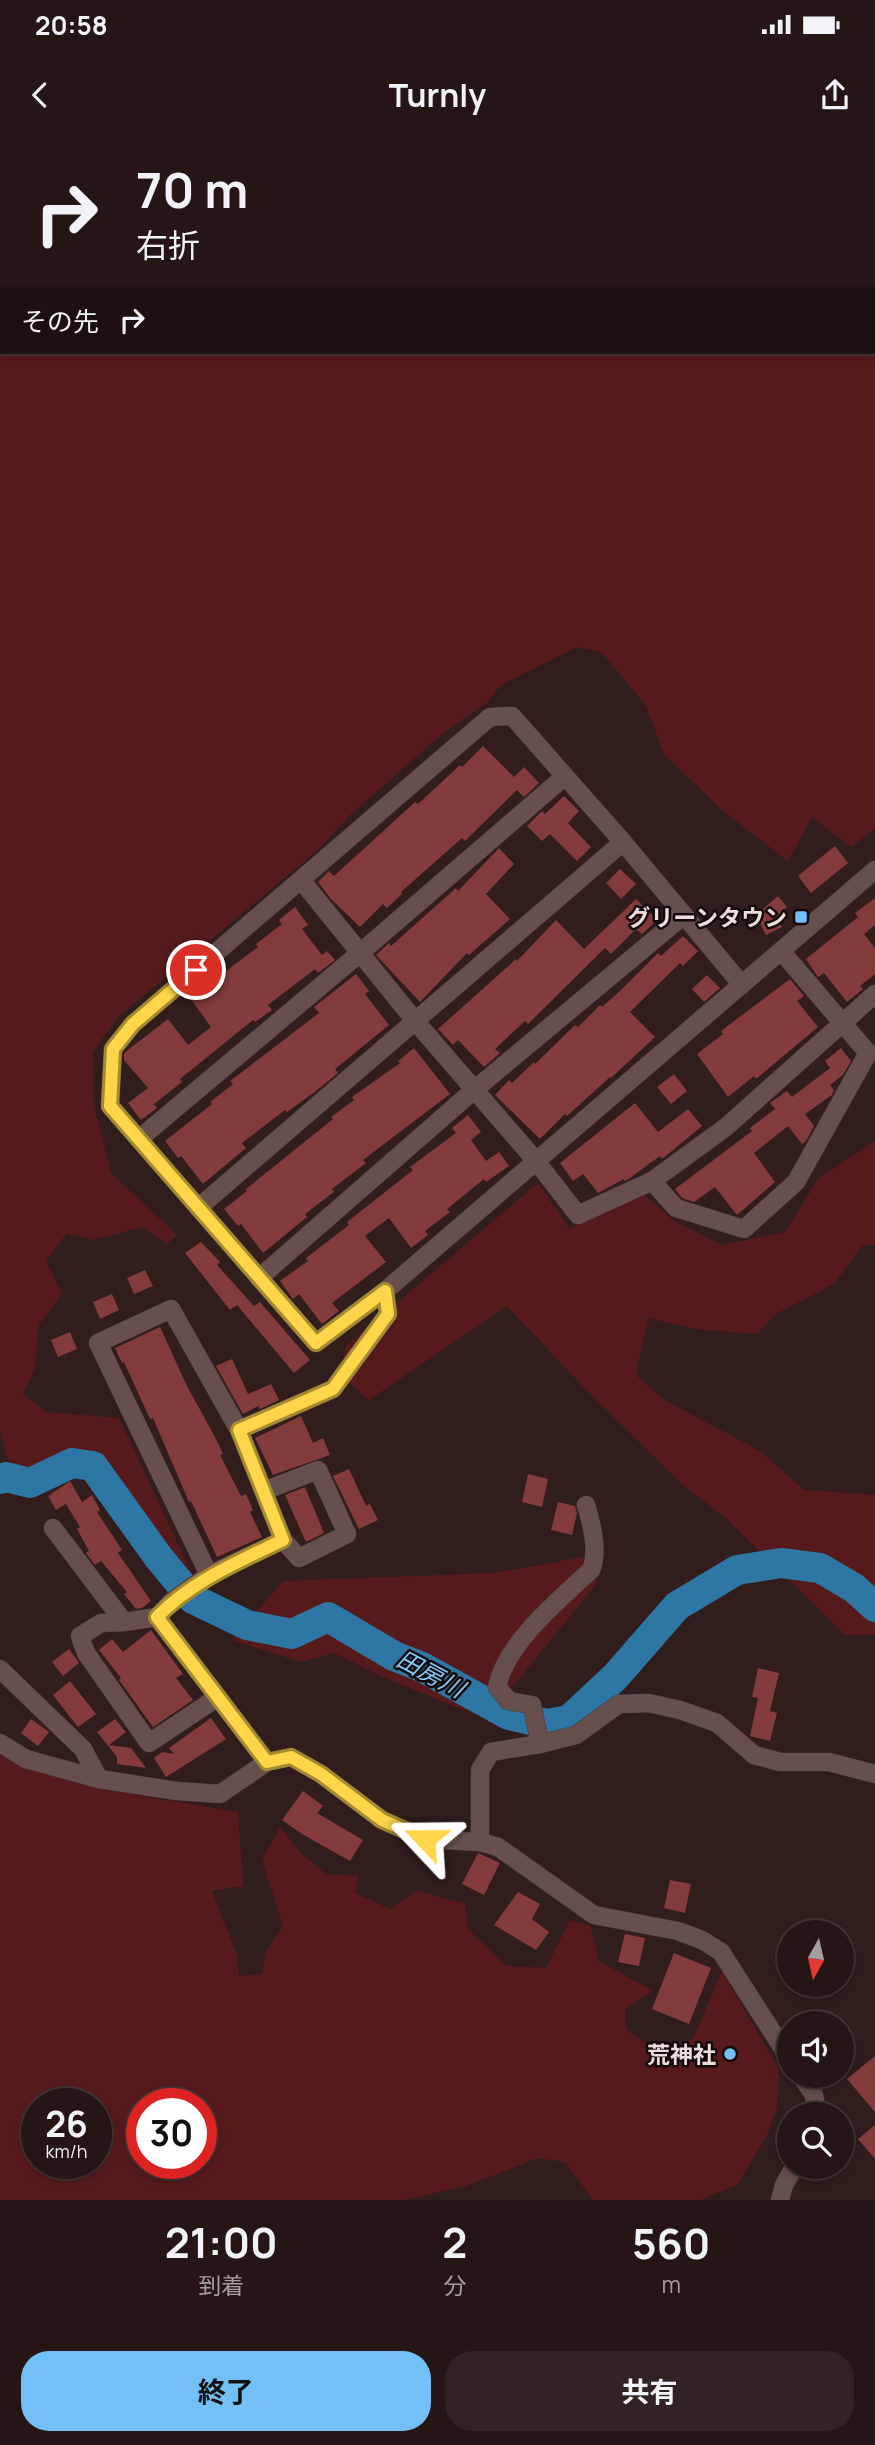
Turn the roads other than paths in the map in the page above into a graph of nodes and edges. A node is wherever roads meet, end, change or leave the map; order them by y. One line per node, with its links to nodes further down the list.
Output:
1 (564, 777): 2 (street); 4 (street); 7 (street)
2 (623, 842): 5 (street); 10 (street)
3 (875, 870): 6 (street)
4 (301, 880): 7 (street); 14 (street)
5 (684, 915): 8 (street); 13 (street)
6 (782, 952): 8 (street); 11 (street)
7 (360, 953): 10 (street); 14 (street)
8 (742, 985): 15 (street)
9 (875, 994): 11 (street)
10 (416, 1022): 13 (street); 17 (street)
11 (842, 1023): 12 (street); 16 (street)
12 (872, 1053): 16 (street)
13 (474, 1090): 15 (street); 18 (street)
14 (139, 1139): 17 (street)
15 (536, 1161): 16 (street); 19 (street)
16 (652, 1181)
17 (198, 1208): 18 (street)
18 (259, 1278): 19 (street)
19 (385, 1291): 20 (street)
20 (239, 1430): 21 (street); 25 (street)
21 (264, 1491): 24 (street); 24 (street)
22 (586, 1505): 30 (street)
23 (53, 1528): 27 (street)
24 (283, 1540): 25 (street)
25 (205, 1579): 26 (street)
26 (157, 1617): 27 (street); 29 (street)
27 (124, 1622): 29 (street)
28 (0, 1669): 34 (street)
29 (218, 1697): 32 (street)
30 (540, 1740): 33 (street); 35 (street)
31 (0, 1743): 34 (street)
32 (267, 1762): 34 (street); 35 (street)
33 (875, 1774)
34 (99, 1779)
35 (480, 1842): 36 (street)
36 (777, 2040)
37 (788, 2179): 38 (street)
38 (780, 2200)

